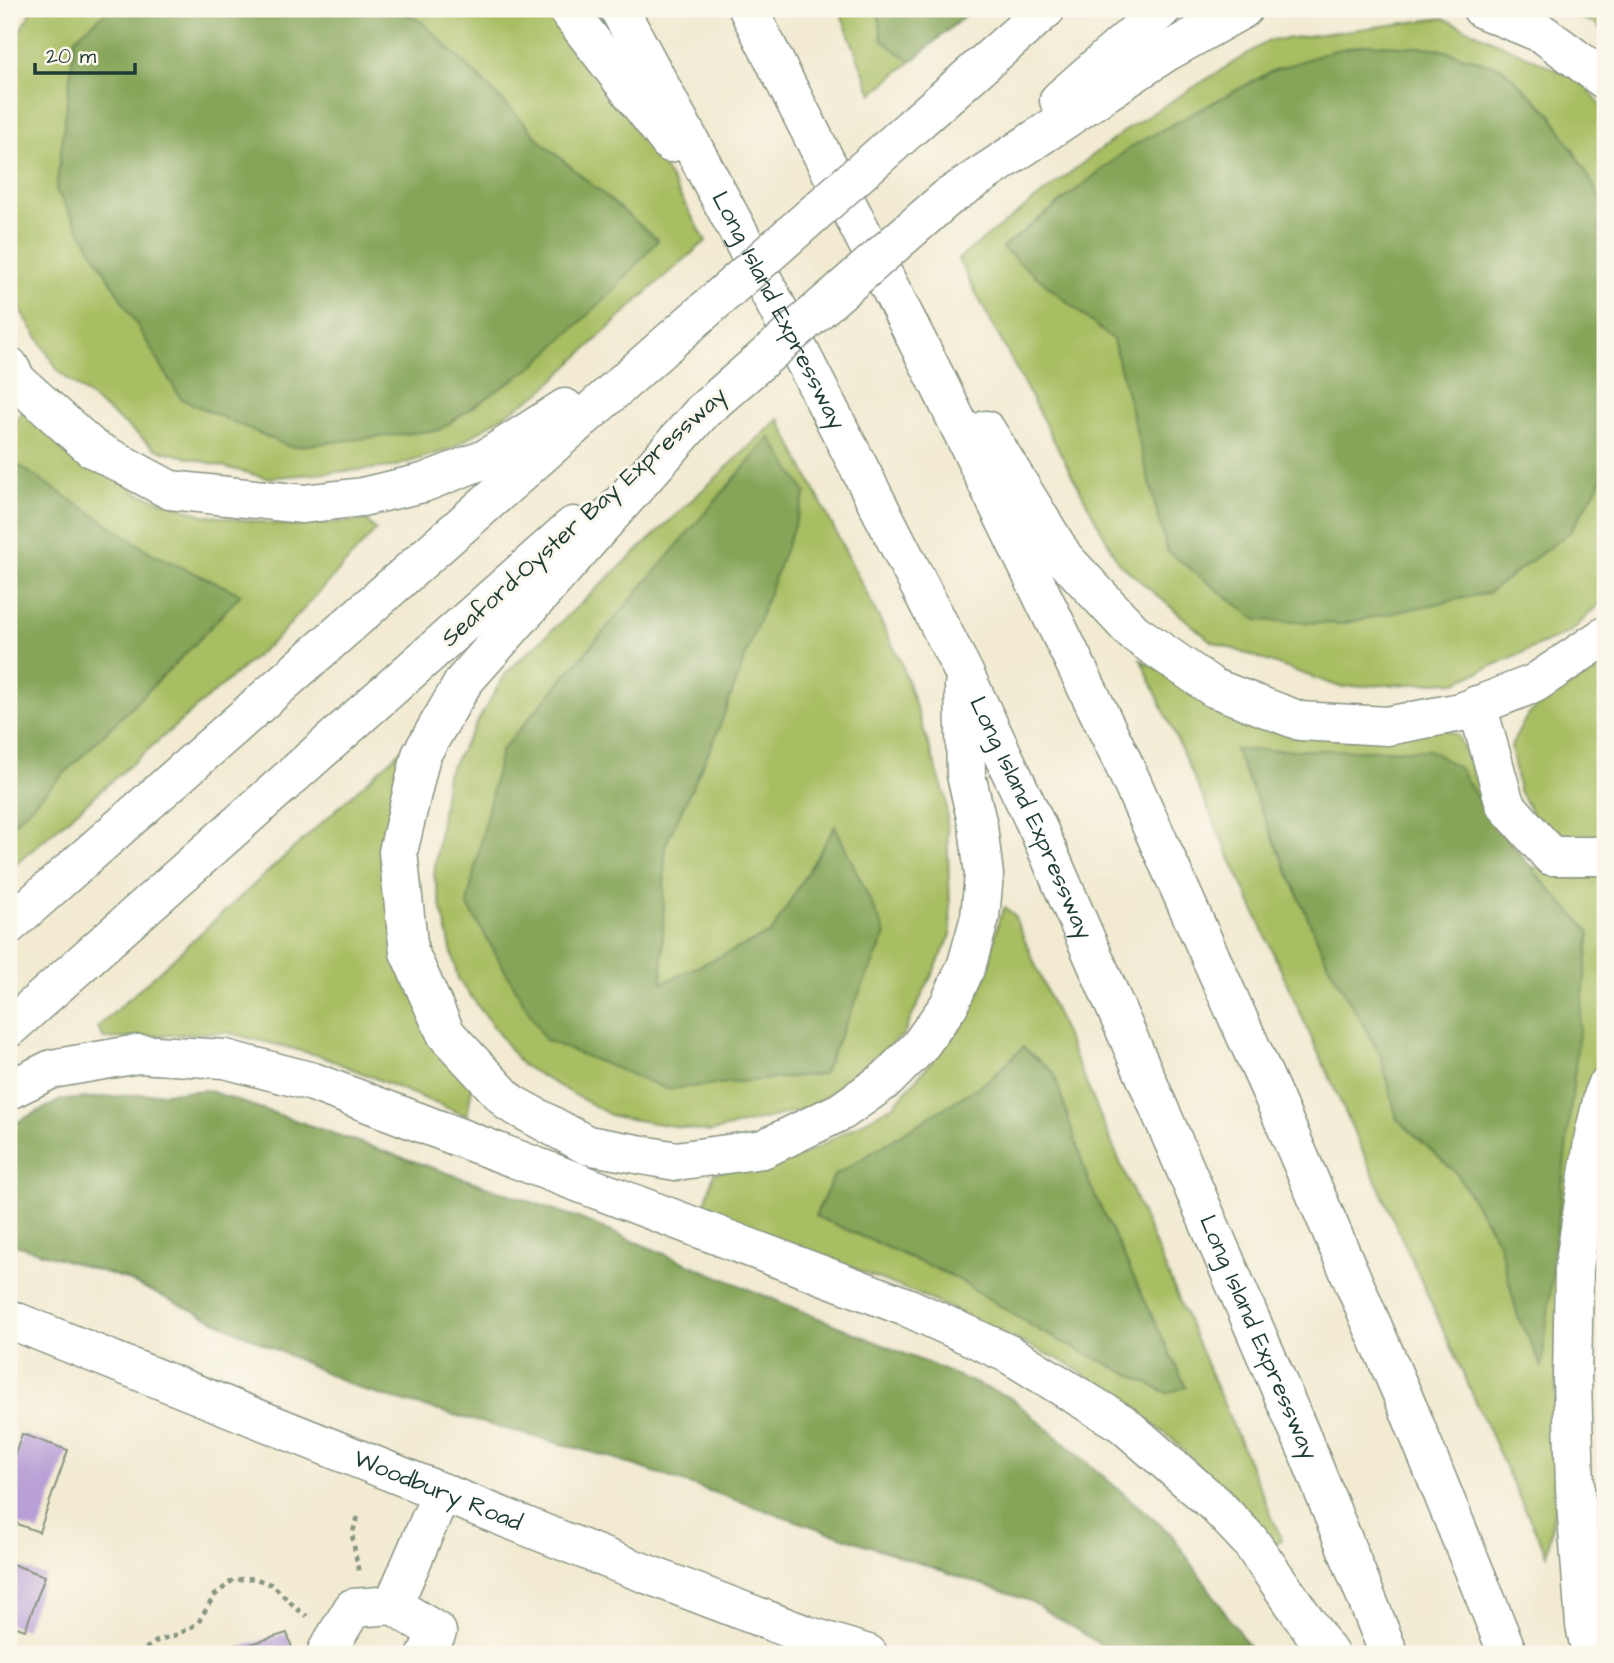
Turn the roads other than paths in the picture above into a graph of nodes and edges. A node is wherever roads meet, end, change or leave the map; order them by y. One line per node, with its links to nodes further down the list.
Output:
1 (567, 9): 11 (main road)
2 (619, 9): 11 (main road, Long Island Expressway)
3 (748, 9): 9 (main road)
4 (1046, 9): 12 (main road, bridge)
5 (1162, 9): 10 (main road, Seaford-Oyster Bay Expressway)
6 (1243, 9): 10 (main road)
7 (1482, 9): 8 (main road)
8 (1605, 80)
9 (836, 183): 17 (main road); 31 (main road)
10 (947, 198): 14 (main road, Seaford-Oyster Bay Expressway, bridge)
11 (739, 233): 16 (main road, Long Island Expressway)
12 (667, 343): 13 (main road); 19 (main road)
13 (9, 366)
14 (703, 411): 16 (main road); 20 (main road, Seaford-Oyster Bay Expressway)
15 (1605, 636): 17 (main road)
16 (964, 673): 30 (main road, Long Island Expressway)
17 (1477, 705): 18 (main road)
18 (1605, 854)
19 (9, 925)
20 (9, 1028)
21 (1605, 1088): 32 (main road)
22 (9, 1090): 29 (main road)
23 (9, 1319): 24 (main road, Woodbury Road)
24 (442, 1492): 25 (main road); 28 (main road, Woodbury Road)
25 (393, 1605): 26 (main road); 27 (main road)
26 (432, 1643)
27 (332, 1646)
28 (868, 1654)
29 (1329, 1654)
30 (1389, 1654)
31 (1508, 1654)
32 (1591, 1654)

